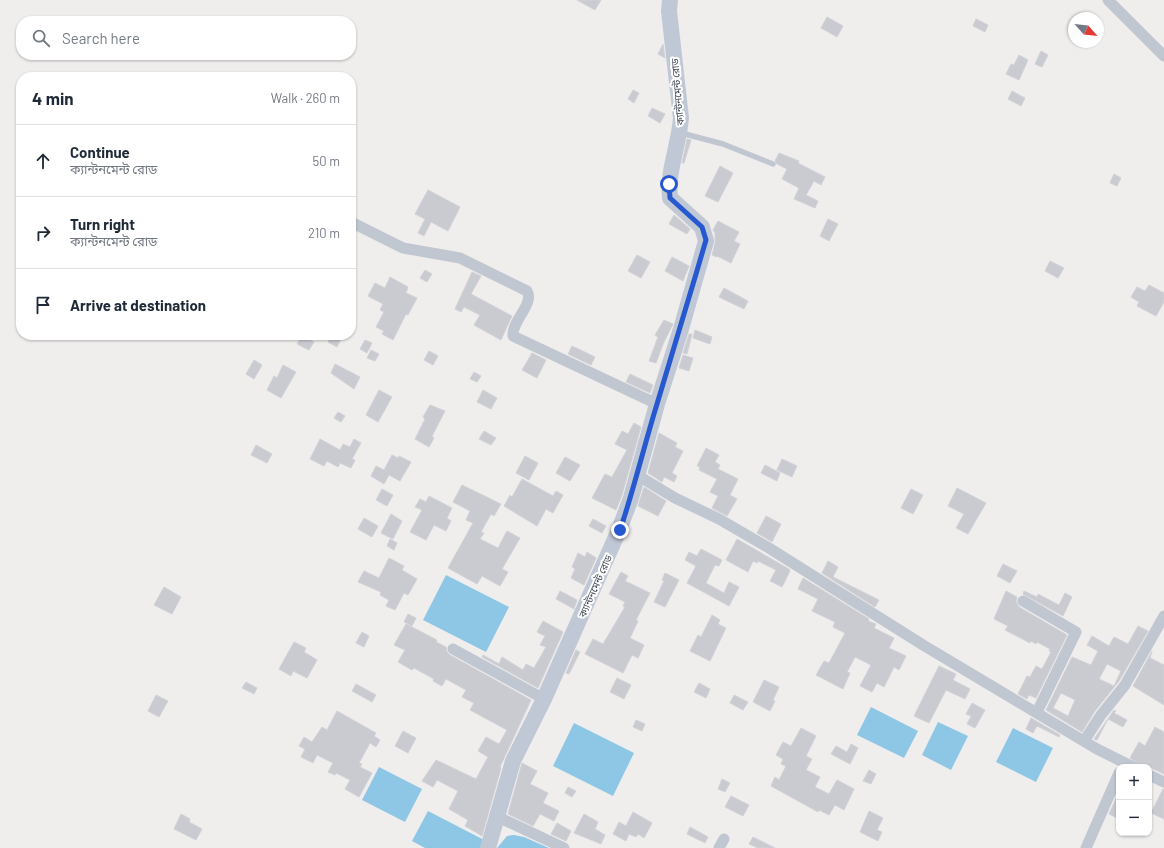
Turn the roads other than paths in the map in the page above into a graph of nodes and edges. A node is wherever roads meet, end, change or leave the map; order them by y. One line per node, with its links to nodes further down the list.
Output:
1 (670, 0): 4 (main road, ক্যান্টনমেন্ট রোড)
2 (1108, 0): 3 (street)
3 (1164, 56)
4 (680, 133): 5 (lane); 7 (main road, ক্যান্টনমেন্ট রোড)
5 (773, 164)
6 (356, 224): 7 (street)
7 (657, 404): 8 (main road, ক্যান্টনমেন্ট রোড)
8 (637, 475): 12 (main road, ক্যান্টনমেন্ট রোড); 13 (street)
9 (1023, 601): 13 (street)
10 (1164, 616): 14 (street)
11 (453, 649): 12 (street)
12 (544, 699): 19 (main road, ক্যান্টনমেন্ট রোড)
13 (1037, 712): 14 (street)
14 (1084, 741): 15 (street)
15 (1119, 764)
16 (1152, 776): 17 (street)
17 (1164, 782)
18 (1116, 784): 22 (street)
19 (498, 817): 20 (main road, ক্যান্টনমেন্ট রোড); 21 (street)
20 (488, 848)
21 (564, 848)
22 (1086, 848)

